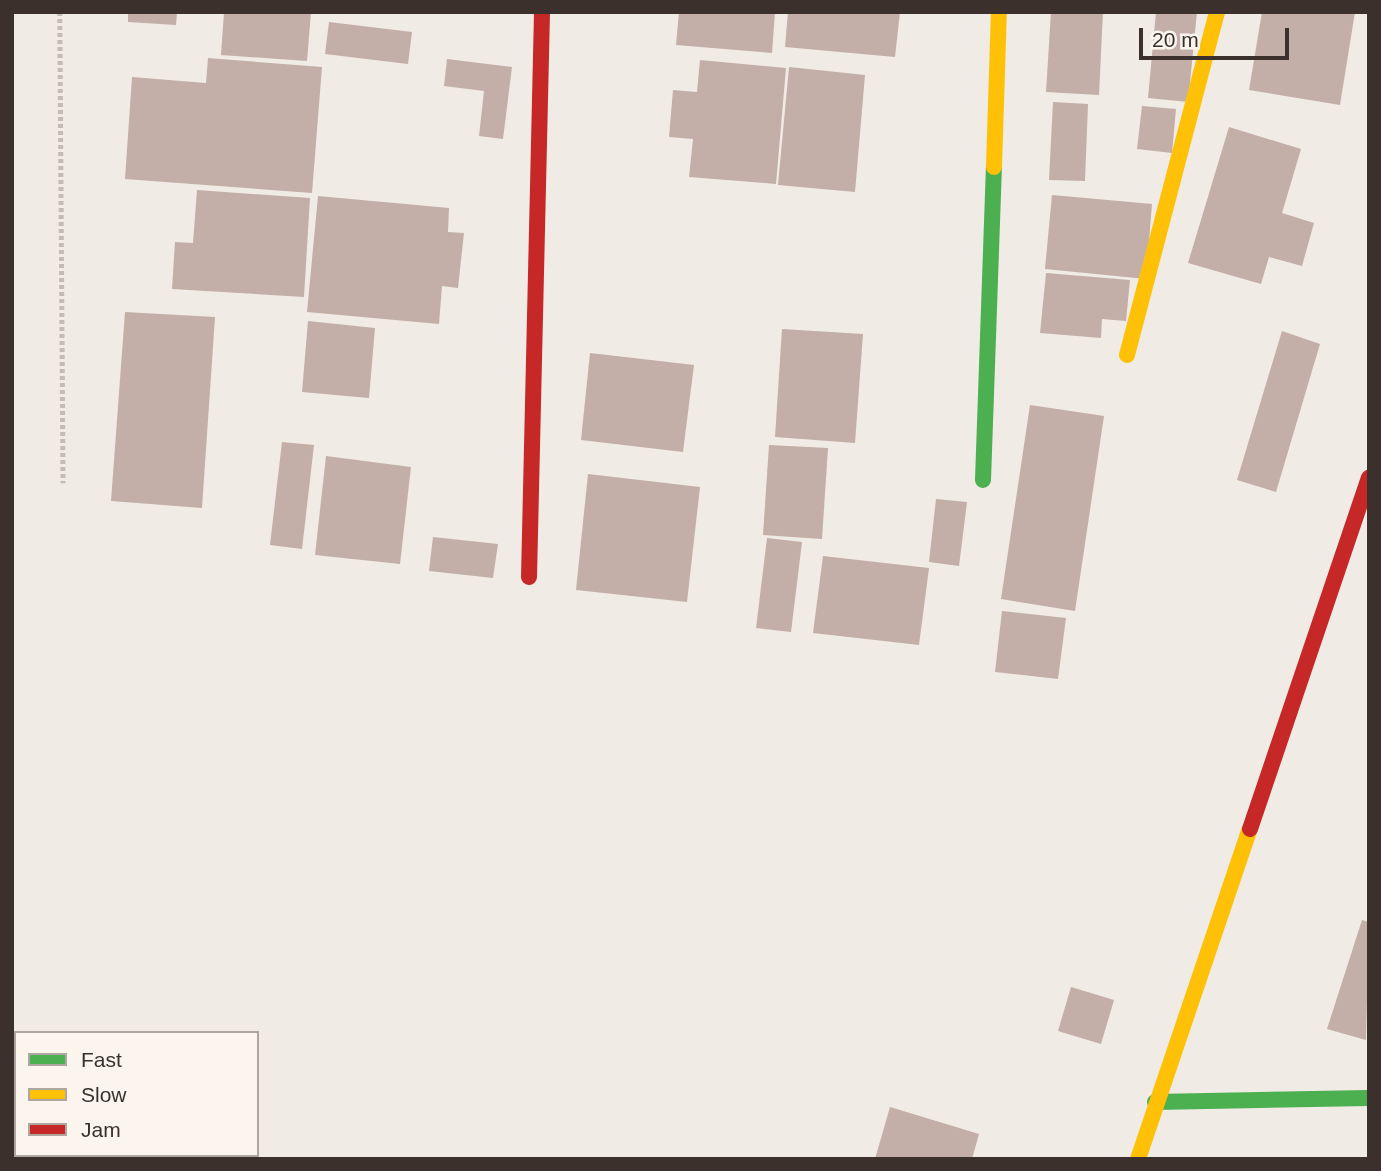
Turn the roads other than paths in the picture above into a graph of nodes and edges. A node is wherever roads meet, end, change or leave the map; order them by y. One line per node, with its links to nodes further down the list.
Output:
1 (542, 12): 7 (street)
2 (999, 12): 6 (street)
3 (1217, 12): 4 (street)
4 (1127, 355)
5 (1369, 478): 9 (street)
6 (983, 480)
7 (529, 577)
8 (1369, 1098): 9 (street)
9 (1155, 1102): 10 (street)
10 (1138, 1159)

